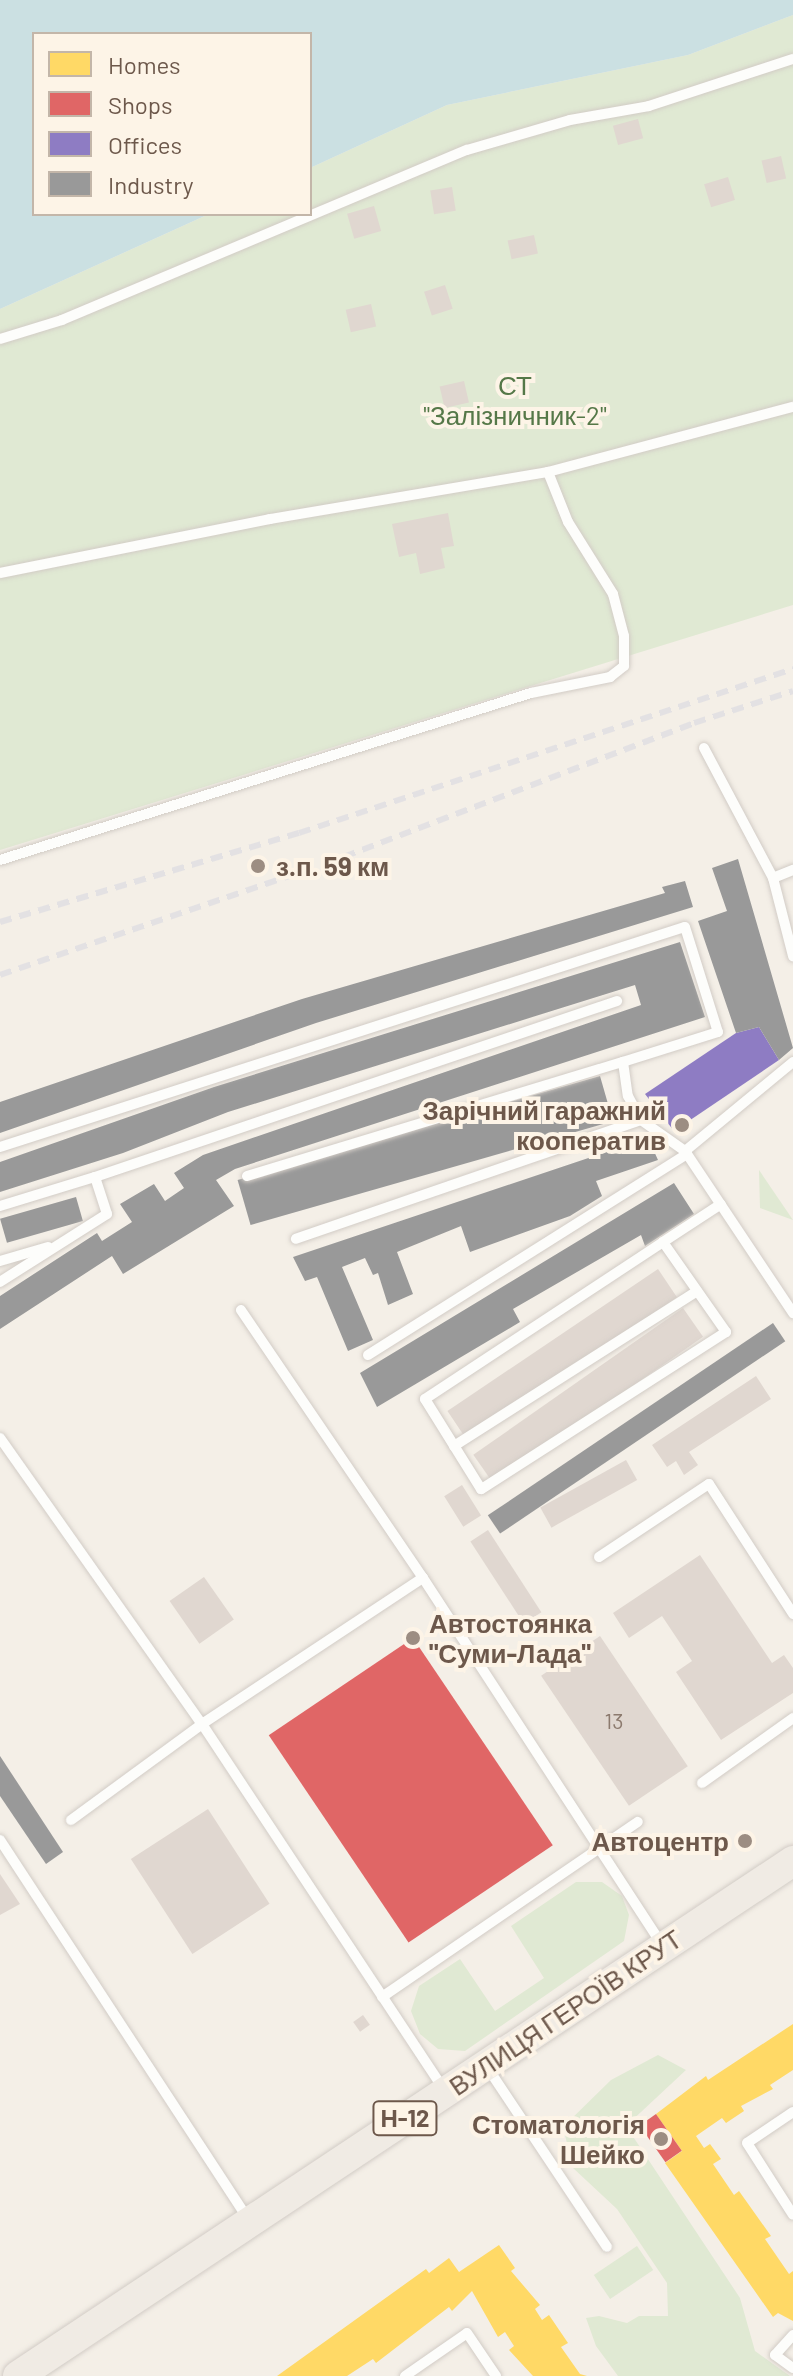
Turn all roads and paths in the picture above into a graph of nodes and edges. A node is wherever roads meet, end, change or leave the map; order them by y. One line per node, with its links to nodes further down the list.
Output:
1 (793, 59): 2 (lane)
2 (312, 215)
3 (310, 216): 4 (lane)
4 (0, 339)
5 (793, 407): 6 (lane)
6 (548, 472): 7 (lane); 9 (lane)
7 (0, 573)
8 (704, 748): 11 (lane)
9 (0, 860)
10 (793, 870): 11 (lane)
11 (773, 878): 12 (lane)
12 (791, 941): 13 (lane)
13 (793, 956)
14 (617, 1001): 21 (lane)
15 (623, 1062): 17 (lane); 18 (lane); 20 (lane)
16 (793, 1062): 19 (lane)
17 (641, 1120): 19 (lane); 24 (lane)
18 (0, 1147)
19 (686, 1152): 22 (lane); 32 (lane)
20 (247, 1176)
21 (95, 1177): 23 (lane); 26 (lane)
22 (721, 1204): 25 (lane); 31 (lane)
23 (0, 1206)
24 (296, 1239)
25 (663, 1242): 29 (lane); 34 (lane)
26 (61, 1243): 27 (lane); 28 (lane)
27 (0, 1261)
28 (0, 1282)
29 (697, 1291): 34 (lane); 34 (lane)
30 (241, 1310): 36 (lane)
31 (793, 1313)
32 (368, 1355)
33 (0, 1438): 39 (lane)
34 (454, 1446)
35 (599, 1557): 37 (lane)
36 (423, 1578): 39 (lane); 44 (lane)
37 (793, 1614)
38 (793, 1718): 40 (lane)
39 (202, 1724): 41 (lane); 47 (lane)
40 (702, 1783)
41 (71, 1820)
42 (638, 1822): 44 (lane)
43 (0, 1840): 52 (lane)
44 (599, 1848): 46 (lane); 47 (lane)
45 (793, 1861): 46 (main road, ВУЛИЦЯ ГЕРОЇВ КРУТ / Н-12)
46 (663, 1946): 48 (main road, ВУЛИЦЯ ГЕРОЇВ КРУТ / Н-12)
47 (382, 1997): 49 (lane)
48 (485, 2065): 49 (main road, ВУЛИЦЯ ГЕРОЇВ КРУТ / Н-12); 53 (lane)
49 (445, 2092): 52 (main road, ВУЛИЦЯ ГЕРОЇВ КРУТ / Н-12)
50 (793, 2112): 51 (lane)
51 (793, 2215)
52 (250, 2222): 56 (main road, ВУЛИЦЯ ГЕРОЇВ КРУТ / Н-12)
53 (607, 2247)
54 (793, 2335): 55 (lane)
55 (793, 2368)
56 (18, 2376)
57 (405, 2376): 58 (lane)
58 (496, 2376)

